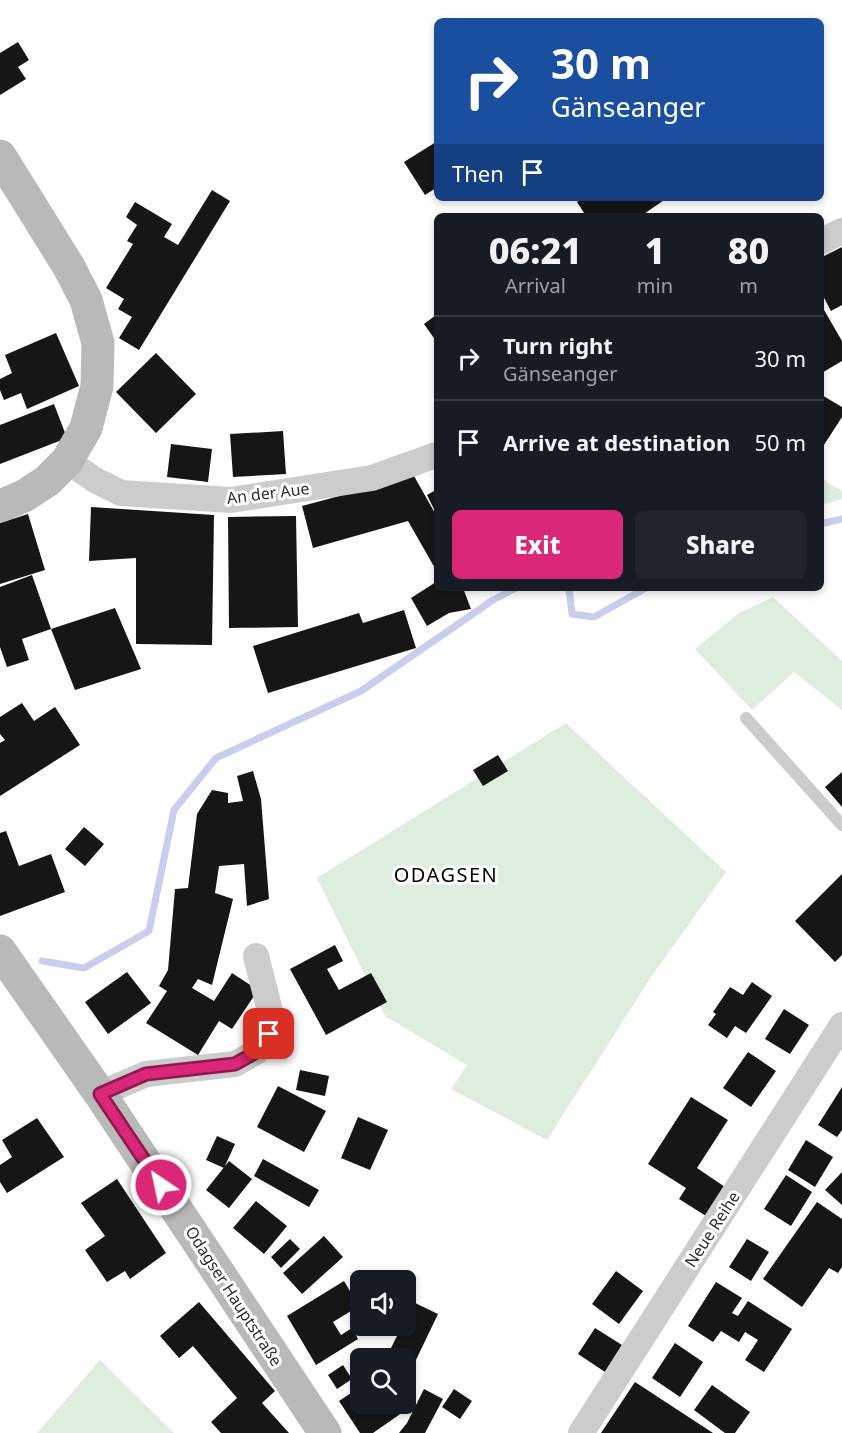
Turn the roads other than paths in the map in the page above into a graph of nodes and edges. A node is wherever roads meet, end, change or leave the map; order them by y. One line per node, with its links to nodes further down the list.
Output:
1 (0, 156): 5 (main road)
2 (842, 231): 3 (street)
3 (824, 240)
4 (434, 456): 5 (street, An der Aue)
5 (67, 461): 6 (main road)
6 (0, 507)
7 (746, 718): 8 (lane)
8 (842, 825)
9 (0, 951): 12 (main road, Odagser Hauptstraße)
10 (256, 956): 12 (street)
11 (842, 1025): 14 (street, Neue Reihe)
12 (100, 1094): 13 (main road, Odagser Hauptstraße)
13 (325, 1433)
14 (581, 1433)

